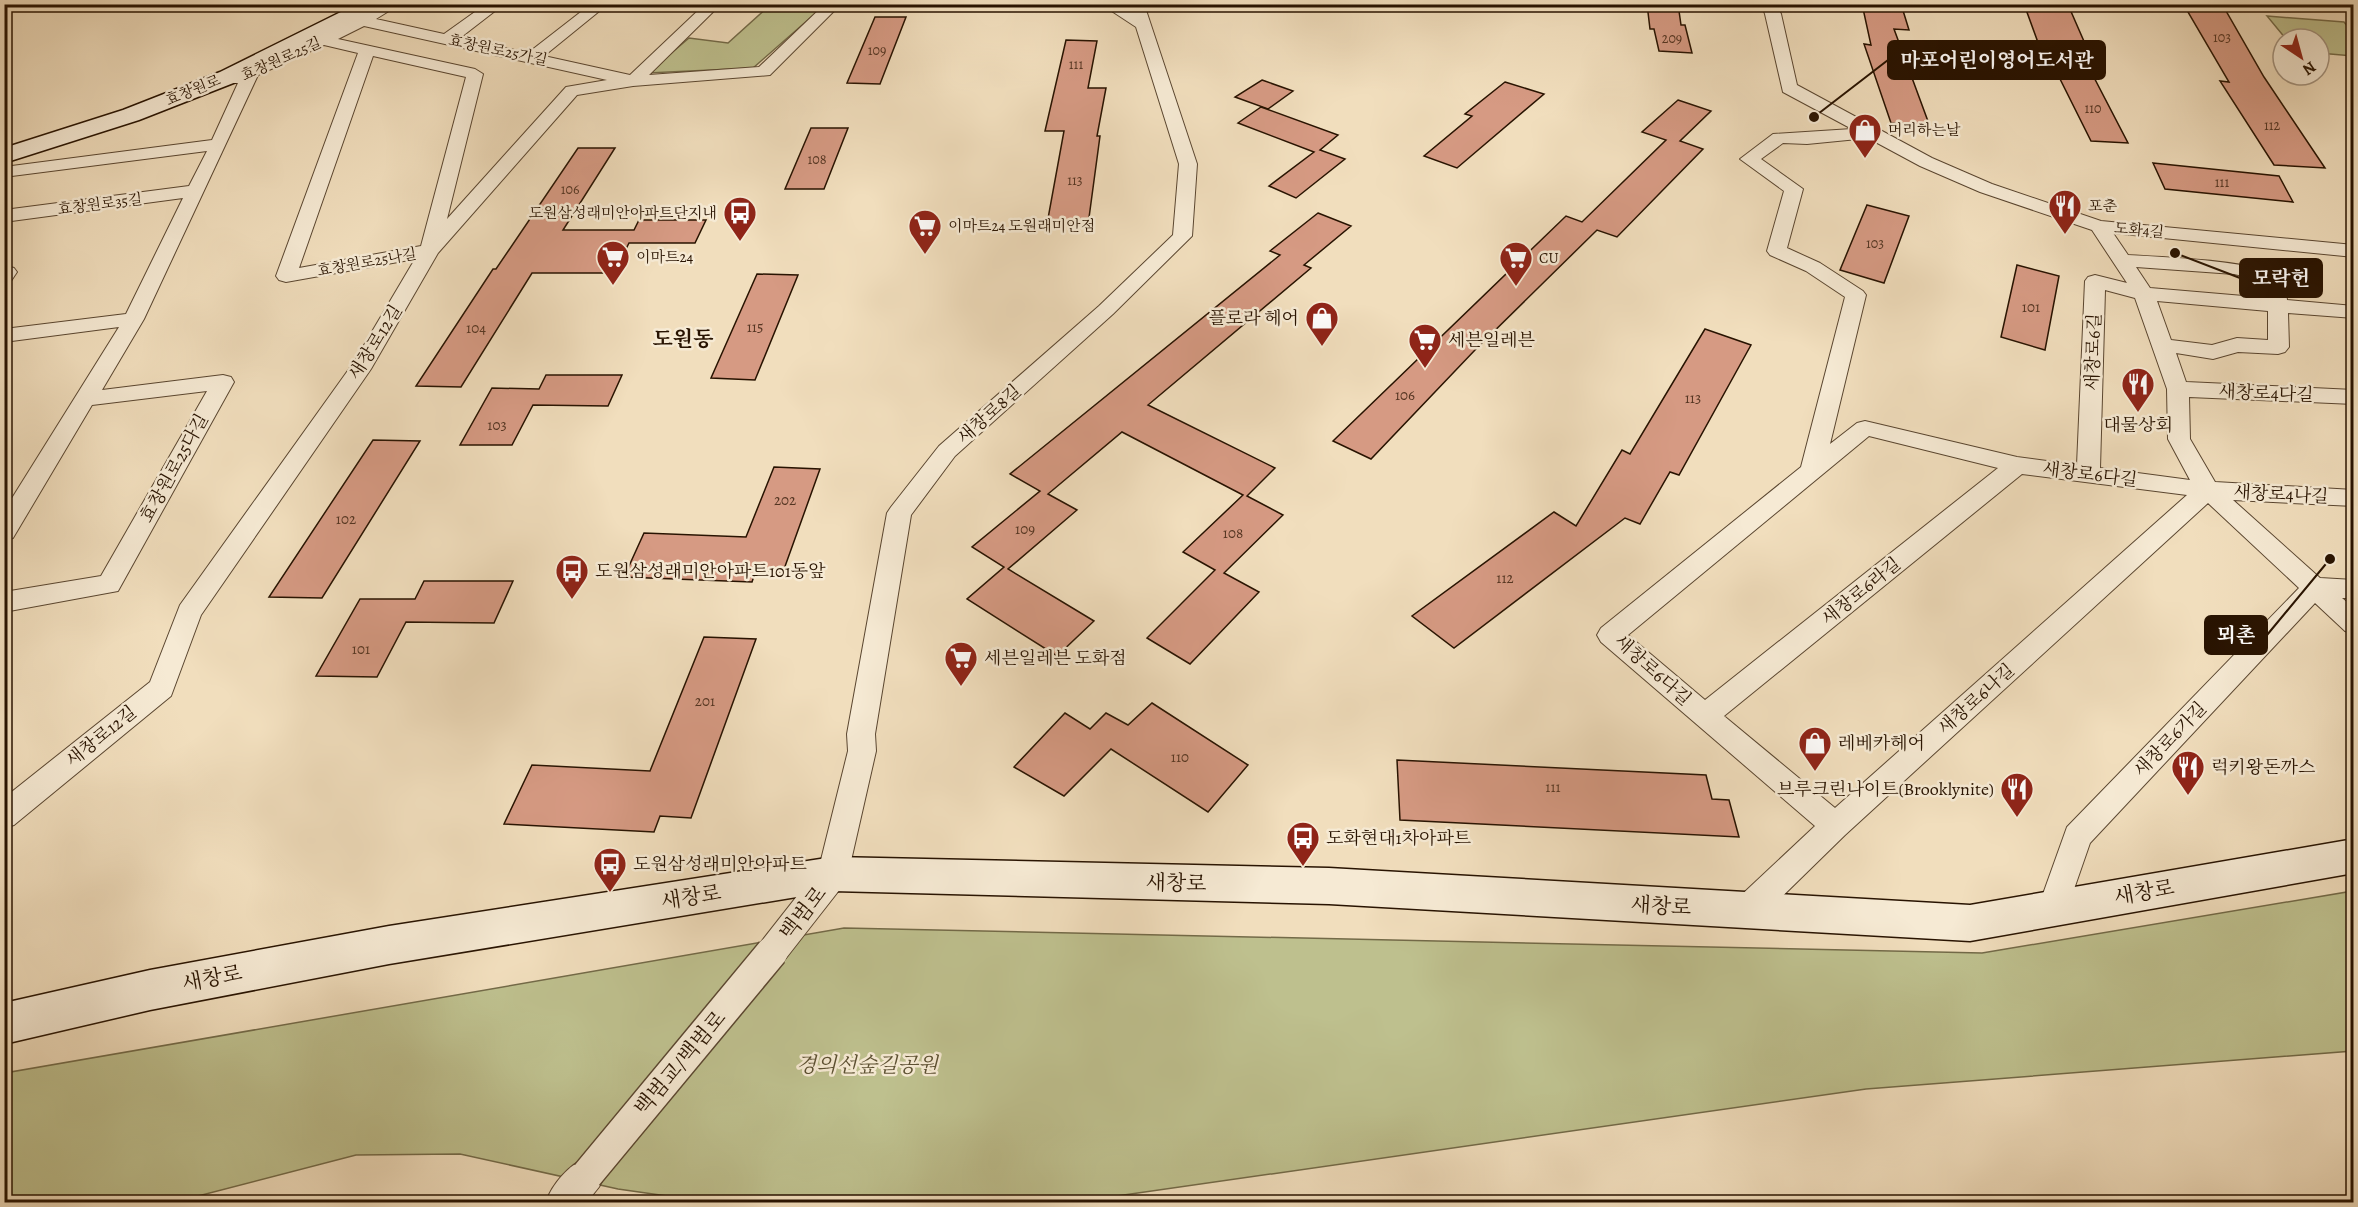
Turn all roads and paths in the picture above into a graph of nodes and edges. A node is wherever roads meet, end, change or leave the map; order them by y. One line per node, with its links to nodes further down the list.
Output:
1 (393, 4): 8 (street, 효창원로25길)
2 (497, 4): 10 (street)
3 (601, 4): 13 (street)
4 (714, 4): 15 (street)
5 (834, 4): 15 (street, 새창로12길)
6 (1108, 4): 9 (street)
7 (1768, 4): 17 (street, 도화4길)
8 (368, 13): 10 (street, 효창원로25가길); 11 (street, 효창원로25길); 16 (main road, 효창원로)
9 (1140, 15): 51 (street, 새창로8길)
10 (448, 39): 13 (street, 효창원로25가길)
11 (323, 40): 12 (street, 효창원로25나길); 14 (street, 효창원로25길)
12 (367, 50): 24 (street, 효창원로25나길); 24 (street, 효창원로25나길)
13 (533, 57): 15 (street, 효창원로25가길)
14 (250, 74): 16 (street, 효창원로25길); 18 (street)
15 (633, 81): 24 (street, 새창로12길)
16 (131, 115): 19 (main road, 효창원로)
17 (1872, 132): 23 (street, 도화4길); 37 (street)
18 (219, 144): 20 (street); 21 (street)
19 (4, 156)
20 (4, 172)
21 (196, 191): 22 (street, 효창원로35길); 30 (street)
22 (4, 216)
23 (2099, 226): 25 (street, 도화4길); 26 (street)
24 (430, 250): 47 (street, 새창로12길)
25 (2354, 251)
26 (2121, 260): 27 (street); 28 (street)
27 (2144, 294): 28 (street); 32 (street); 38 (street, 새창로6길)
28 (2278, 306): 29 (street); 32 (street)
29 (2354, 312)
30 (134, 319): 31 (street); 35 (street)
31 (4, 336)
32 (2163, 345): 33 (street)
33 (2178, 389): 34 (street, 새창로4다길); 39 (street)
34 (2354, 397)
35 (85, 399): 41 (street); 44 (street, 효창원로25다길)
36 (2017, 465): 37 (street, 새창로6다길); 38 (street, 새창로6다길); 46 (street, 새창로6라길)
37 (1812, 471): 46 (street, 새창로6다길)
38 (2088, 474): 39 (street, 새창로6다길)
39 (2208, 490): 40 (street, 새창로4나길); 42 (street); 49 (street, 새창로6나길)
40 (2354, 498)
41 (4, 532)
42 (2315, 587): 43 (street); 45 (street); 52 (street, 새창로6가길)
43 (2354, 589)
44 (4, 602)
45 (2354, 624)
46 (1705, 716): 49 (street, 새창로6다길)
47 (16, 797): 48 (street, 새창로12길)
48 (4, 816)
49 (1835, 826): 53 (street, 새창로6나길)
50 (2354, 856): 52 (main road, 새창로)
51 (833, 874): 53 (main road, 새창로); 54 (street, 백범로); 55 (main road, 새창로)
52 (2053, 908): 53 (main road, 새창로)
53 (1746, 911)
54 (772, 952): 56 (street, 백범교/백범로, bridge)
55 (4, 1024)
56 (564, 1203)

